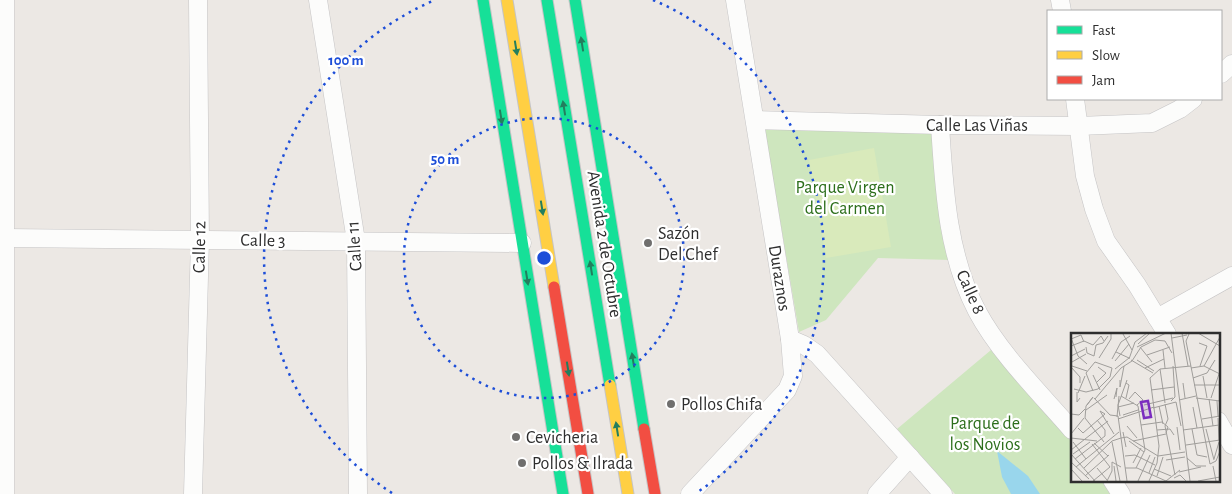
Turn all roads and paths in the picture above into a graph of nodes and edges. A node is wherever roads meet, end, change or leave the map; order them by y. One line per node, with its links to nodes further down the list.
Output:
1 (5, 0): 16 (street)
2 (198, 0): 17 (street, Calle 12)
3 (318, 0): 18 (street, Calle 11)
4 (483, 0): 19 (street, one-way to 19)
5 (508, 0): 34 (street, one-way to 34)
6 (547, 0): 35 (street, Avenida 2 de Octubre, one-way to 6)
7 (575, 0): 36 (street, Avenida 2 de Octubre, one-way to 7)
8 (735, 0): 13 (street, Duraznos)
9 (1232, 64): 10 (street)
10 (1222, 73)
11 (1075, 100): 15 (street)
12 (1192, 100): 15 (street, Calle Las Viñas)
13 (755, 120): 14 (street, Calle Las Viñas); 23 (street, Duraznos)
14 (940, 125): 15 (street, Calle Las Viñas); 25 (street, Calle 8)
15 (1079, 126): 21 (street)
16 (5, 238): 17 (street, Calle 3); 28 (street)
17 (200, 240): 18 (street, Calle 3); 31 (street, Calle 12)
18 (356, 241): 19 (street, Calle 3); 32 (street, Calle 11)
19 (522, 243): 33 (street, one-way to 33)
20 (1232, 276): 21 (street)
21 (1157, 318): 22 (street)
22 (1166, 333)
23 (790, 339): 27 (street); 37 (street, Duraznos)
24 (1220, 424): 26 (street)
25 (1071, 429)
26 (1232, 445)
27 (910, 457): 38 (street); 39 (street)
28 (2, 473): 30 (street)
29 (1113, 482): 40 (street)
30 (5, 494)
31 (193, 494)
32 (358, 494)
33 (563, 494)
34 (588, 494)
35 (628, 494)
36 (655, 494)
37 (690, 494)
38 (877, 494)
39 (943, 494)
40 (1120, 494)

